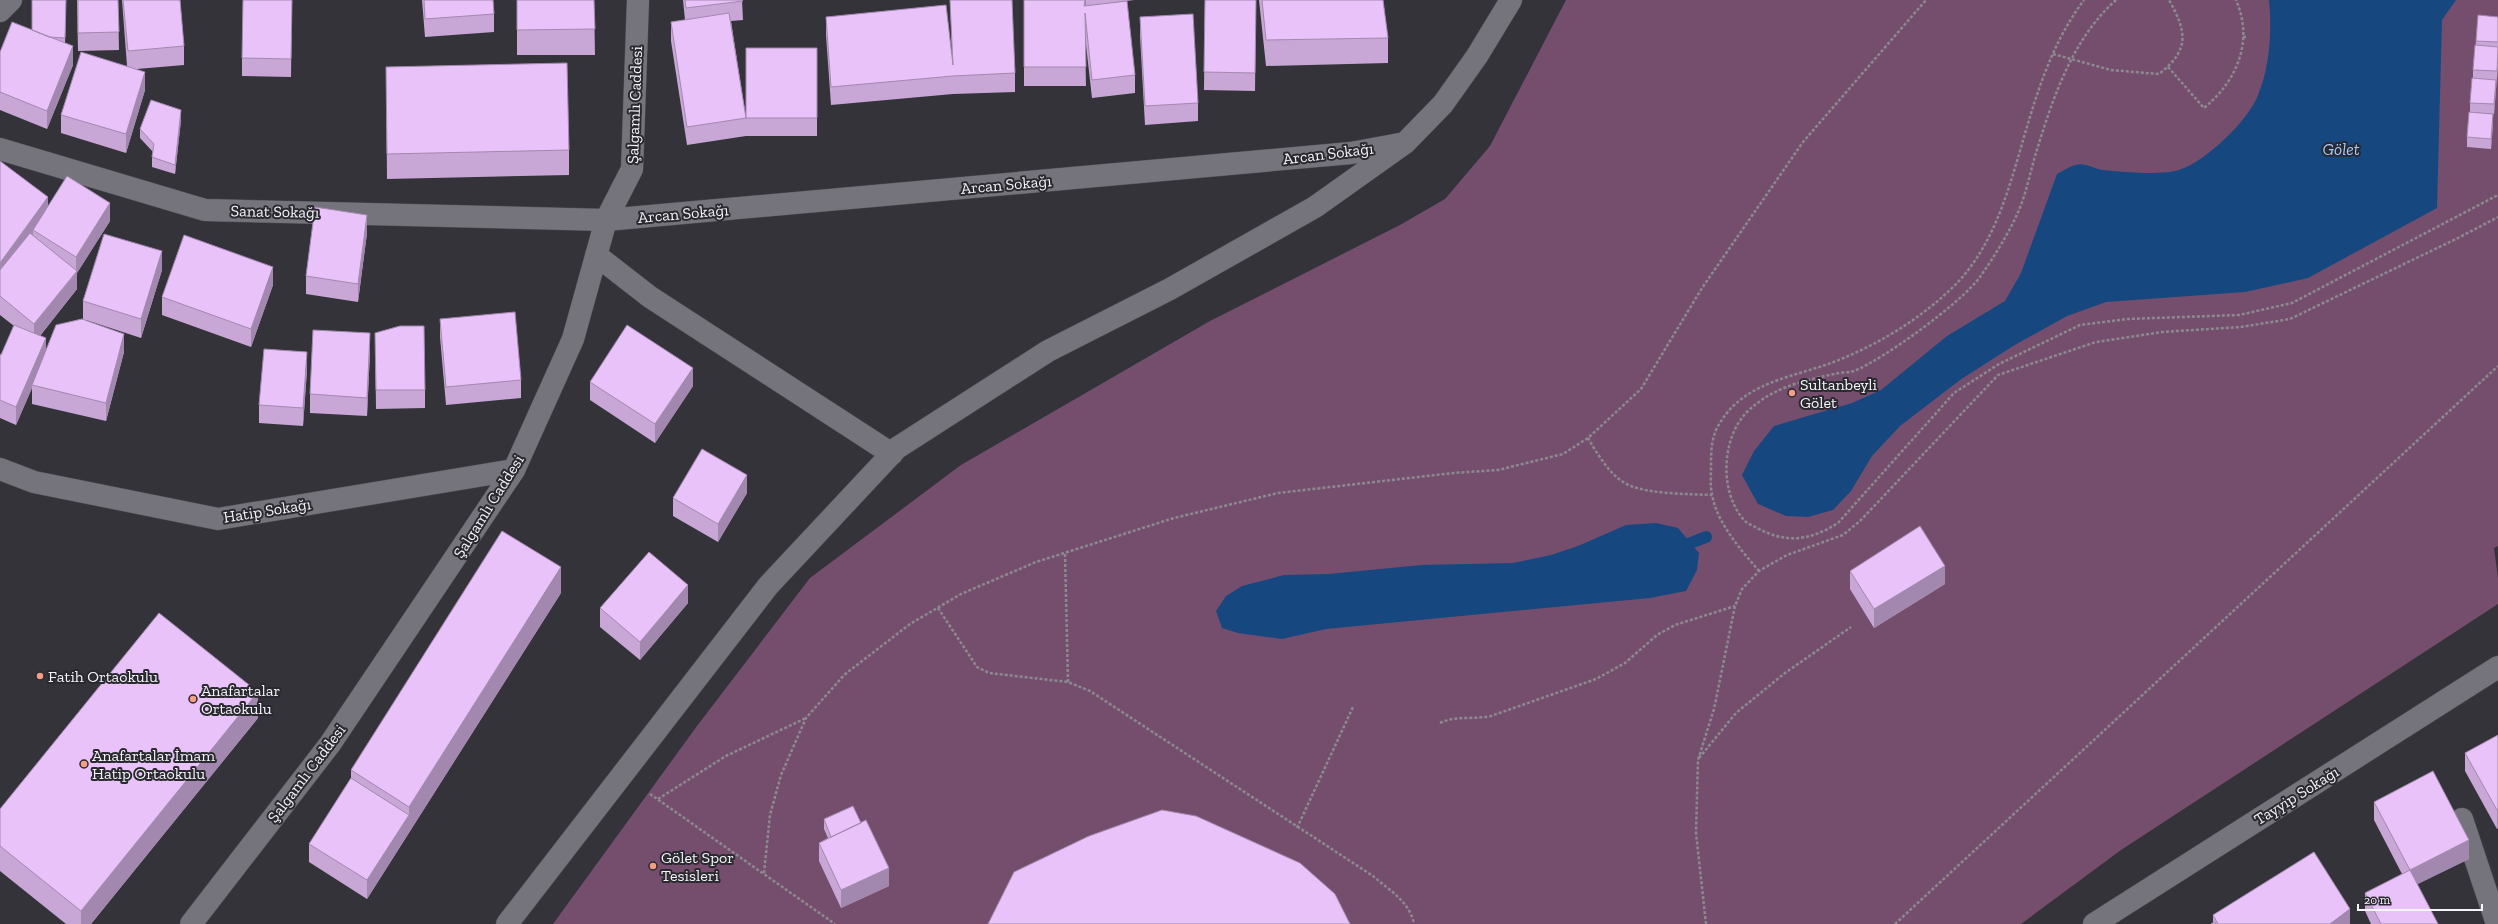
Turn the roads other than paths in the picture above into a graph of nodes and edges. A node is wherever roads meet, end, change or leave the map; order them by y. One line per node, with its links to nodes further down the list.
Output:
1 (11, 0): 4 (street)
2 (638, 0): 7 (street, Şalgamlı Caddesi)
3 (1511, 0): 5 (street)
4 (0, 11)
5 (1405, 143): 7 (street, Arcan Sokağı); 9 (street)
6 (0, 149): 7 (street, Sanat Sokağı)
7 (606, 220): 8 (street, Şalgamlı Caddesi)
8 (596, 255): 9 (street); 11 (street, Şalgamlı Caddesi)
9 (892, 454): 15 (street)
10 (0, 469): 11 (street, Hatip Sokağı)
11 (514, 470): 14 (street, Şalgamlı Caddesi)
12 (2498, 667): 16 (street, Tayyip Sokağı)
13 (2462, 819): 17 (street)
14 (191, 924)
15 (507, 924)
16 (2094, 924)
17 (2497, 924)

